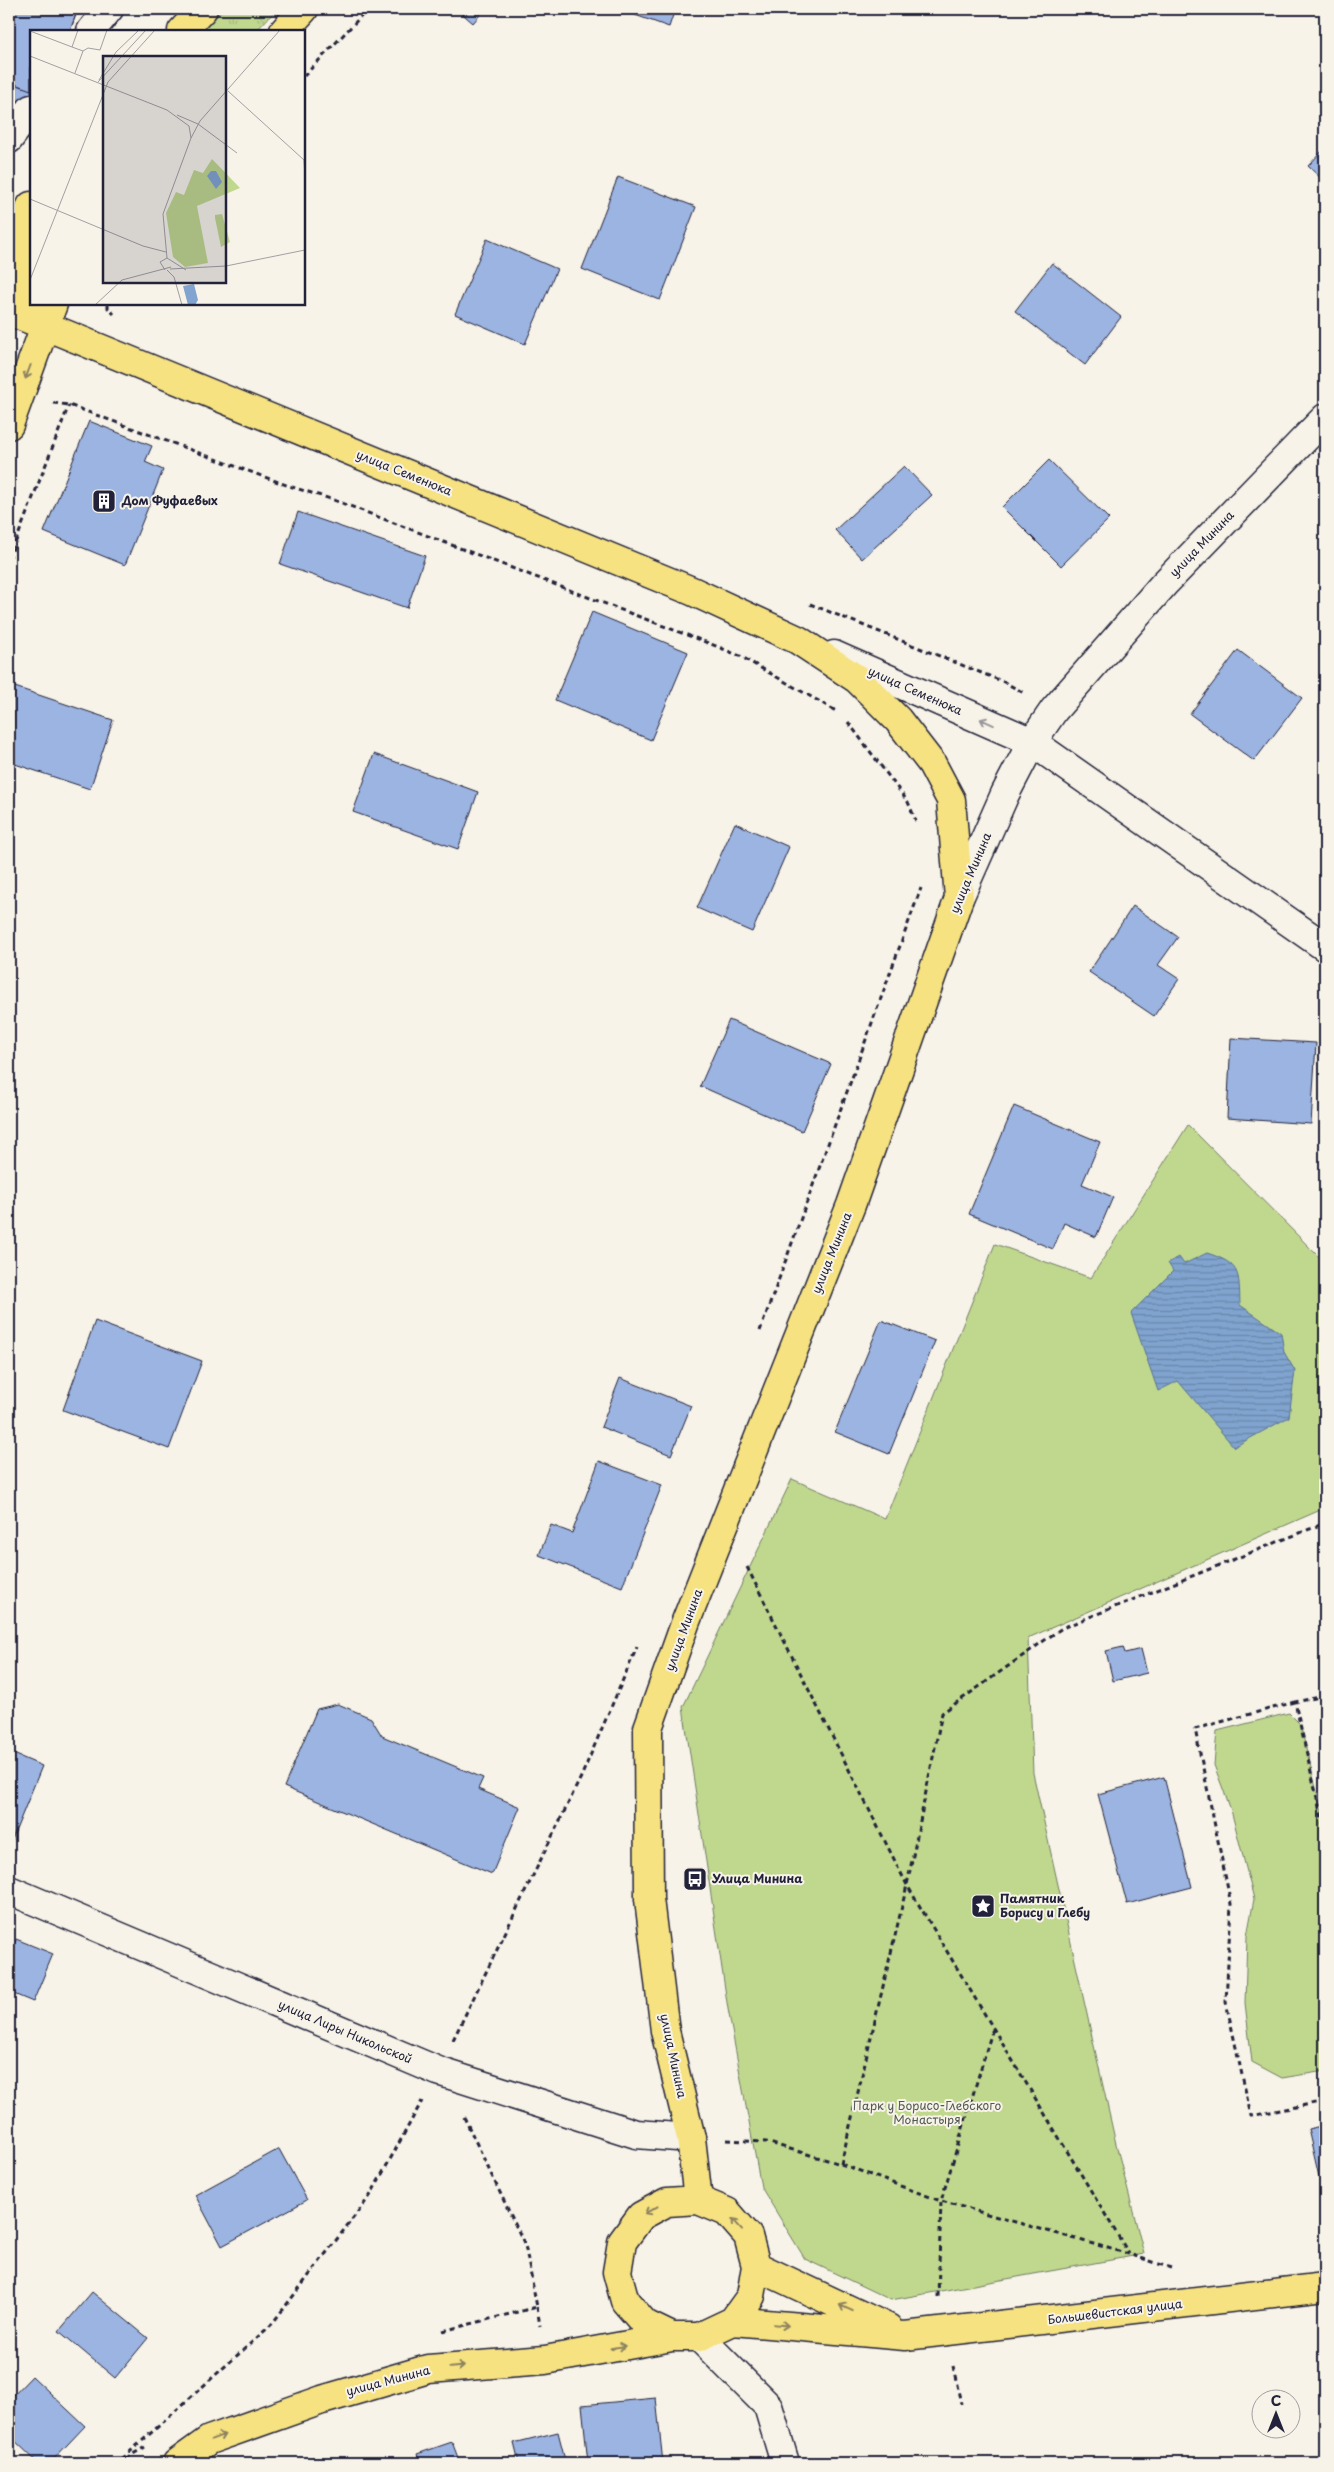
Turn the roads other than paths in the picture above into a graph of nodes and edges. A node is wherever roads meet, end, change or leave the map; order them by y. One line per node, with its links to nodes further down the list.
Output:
1 (109, 9): 4 (street)
2 (203, 9): 5 (main road)
3 (304, 9): 6 (main road)
4 (92, 30)
5 (183, 30)
6 (285, 30)
7 (30, 110): 8 (street)
8 (9, 139)
9 (30, 196): 11 (main road)
10 (30, 209): 12 (main road)
11 (9, 219)
12 (30, 298)
13 (9, 311): 14 (main road, улица Семенюка)
14 (44, 311): 16 (main road, one-way to 16); 17 (main road, улица Семенюка)
15 (1325, 418): 18 (street, улица Минина)
16 (9, 425)
17 (798, 640): 18 (street, улица Семенюка, one-way to 17); 19 (main road, улица Семенюка)
18 (1032, 742): 19 (street, улица Минина); 20 (street, улица Семенюка)
19 (959, 898): 22 (main road, улица Минина)
20 (1325, 947)
21 (9, 1890): 22 (street, улица Лиры Никольской)
22 (691, 2138): 23 (main road, улица Минина)
23 (698, 2200): 24 (main road, улица Минина, one-way to 23); 28 (main road, улица Минина, one-way to 28)
24 (756, 2266): 26 (main road, улица Минина); 27 (main road, one-way to 24)
25 (1325, 2287): 27 (main road, Большевистская улица)
26 (733, 2321): 27 (main road, Большевистская улица, one-way to 27); 29 (main road, улица Минина)
27 (905, 2336)
28 (672, 2337): 29 (main road, улица Минина); 30 (main road, улица Минина, one-way to 28)
29 (699, 2337): 31 (street)
30 (177, 2463)
31 (785, 2463)

